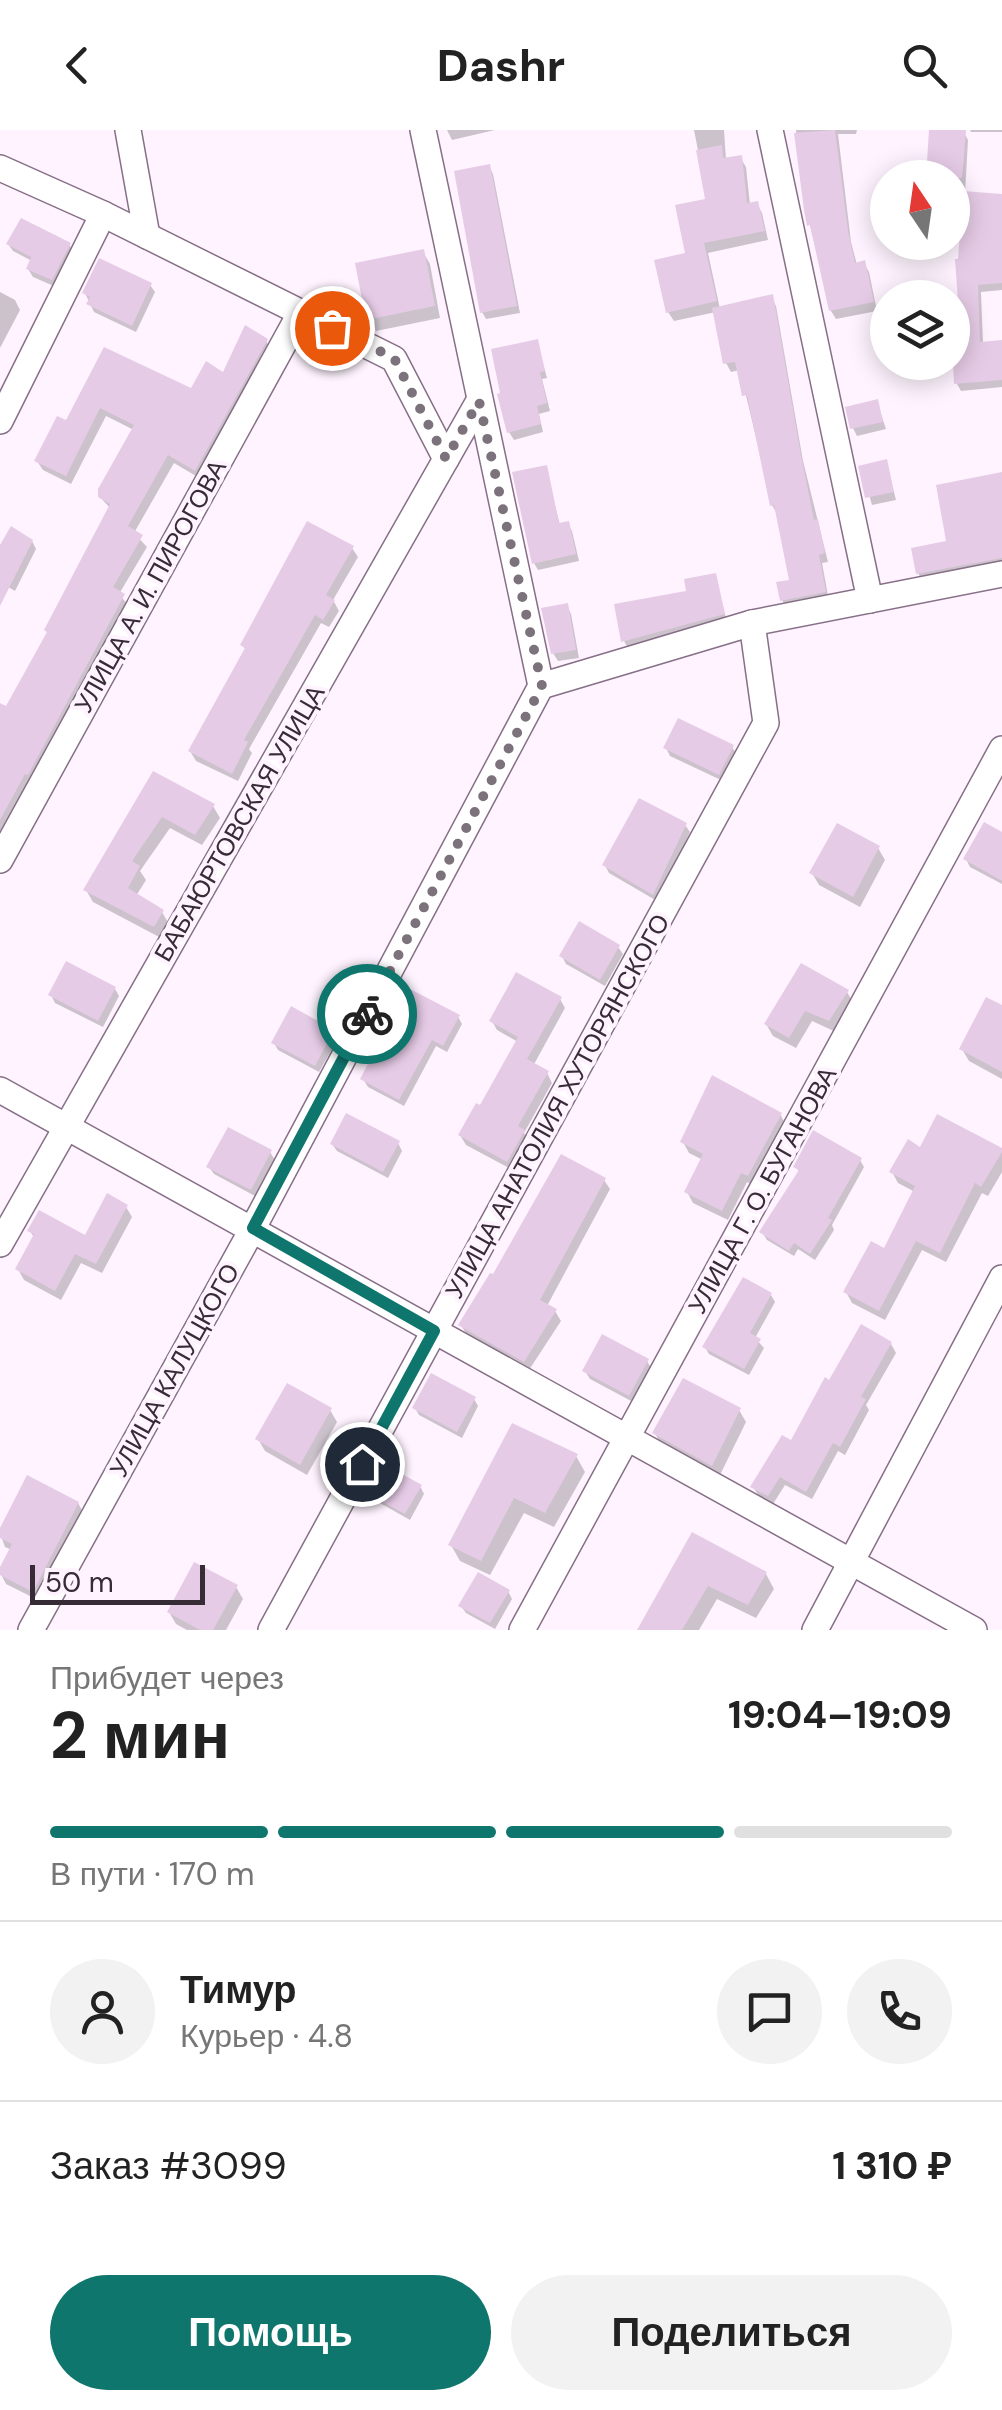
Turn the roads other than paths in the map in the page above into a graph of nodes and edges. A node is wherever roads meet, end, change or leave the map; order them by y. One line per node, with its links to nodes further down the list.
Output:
1 (128, 130): 6 (street)
2 (423, 130): 8 (street)
3 (770, 130): 12 (street)
4 (0, 168): 5 (street)
5 (103, 214): 6 (street); 9 (street)
6 (147, 236): 7 (street)
7 (301, 312): 10 (street); 16 (street, УЛИЦА А. И. ПИРОГОВА)
8 (479, 401): 10 (street, БАБАЮРТОВСКАЯ УЛИЦА); 14 (street)
9 (0, 421)
10 (446, 459): 18 (street, БАБАЮРТОВСКАЯ УЛИЦА)
11 (1002, 574): 12 (street)
12 (870, 600): 13 (street)
13 (752, 623): 14 (street); 22 (street, УЛИЦА АНАТОЛИЯ ХУТОРЯНСКОГО)
14 (542, 686): 19 (street, УЛИЦА КАЛУЦКОГО)
15 (1002, 749): 23 (street, УЛИЦА Г. О. БУГАНОВА)
16 (0, 860)
17 (0, 1090): 18 (street)
18 (67, 1125): 19 (street); 20 (street, БАБАЮРТОВСКАЯ УЛИЦА)
19 (253, 1228): 22 (street); 25 (street, УЛИЦА КАЛУЦКОГО)
20 (0, 1244)
21 (1002, 1278): 24 (street)
22 (434, 1331): 23 (street); 26 (street, УЛИЦА АНАТОЛИЯ ХУТОРЯНСКОГО)
23 (626, 1438): 24 (street); 27 (street, УЛИЦА Г. О. БУГАНОВА)
24 (852, 1563): 28 (street); 29 (street)
25 (30, 1630)
26 (272, 1630)
27 (522, 1630)
28 (815, 1630)
29 (974, 1630)

